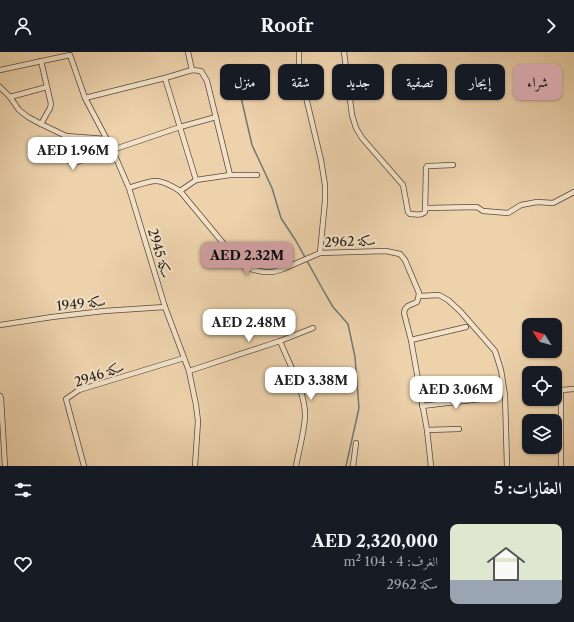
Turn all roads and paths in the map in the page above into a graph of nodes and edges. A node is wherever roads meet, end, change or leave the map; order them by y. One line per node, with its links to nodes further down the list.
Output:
1 (188, 52): 6 (street)
2 (299, 52): 26 (street)
3 (344, 52): 25 (street)
4 (41, 61): 5 (street); 9 (street); 11 (street, سكة 2945)
5 (0, 70)
6 (192, 70): 7 (street); 12 (street)
7 (165, 78): 11 (street); 14 (street)
8 (0, 87): 10 (street)
9 (47, 88): 10 (street); 13 (street)
10 (10, 97): 13 (street)
11 (85, 98): 16 (street, سكة 2945)
12 (216, 118): 14 (street); 19 (street)
13 (41, 124): 15 (street)
14 (180, 127): 17 (street); 21 (street)
15 (66, 136): 16 (street); 17 (street)
16 (106, 139): 17 (street, سكة 2945)
17 (112, 149): 22 (street, سكة 2945)
18 (453, 165): 25 (street)
19 (230, 175): 20 (street); 21 (street)
20 (257, 175)
21 (196, 180): 23 (street)
22 (129, 188): 23 (street, سكة 2962); 28 (street, سكة 2945)
23 (180, 191): 26 (street, سكة 2962)
24 (574, 192): 25 (street)
25 (426, 208)
26 (320, 253): 27 (street, سكة 2962)
27 (419, 296): 32 (street); 49 (street)
28 (165, 307): 29 (street, سكة 1949); 34 (street, سكة 2945)
29 (0, 325)
30 (466, 327): 32 (street)
31 (313, 328): 33 (street)
32 (411, 340): 39 (street)
33 (280, 341): 35 (street); 46 (street)
34 (184, 358): 35 (street, سكة 2945); 44 (street, سكة 2946)
35 (189, 371): 45 (street, سكة 2945)
36 (574, 389): 50 (street)
37 (0, 396): 43 (street)
38 (489, 398): 39 (street)
39 (422, 406): 41 (street)
40 (459, 429): 41 (street)
41 (427, 430): 48 (street)
42 (356, 443): 47 (street)
43 (5, 466)
44 (84, 466)
45 (195, 466)
46 (296, 466)
47 (353, 466)
48 (431, 466)
49 (507, 466)
50 (561, 466)

